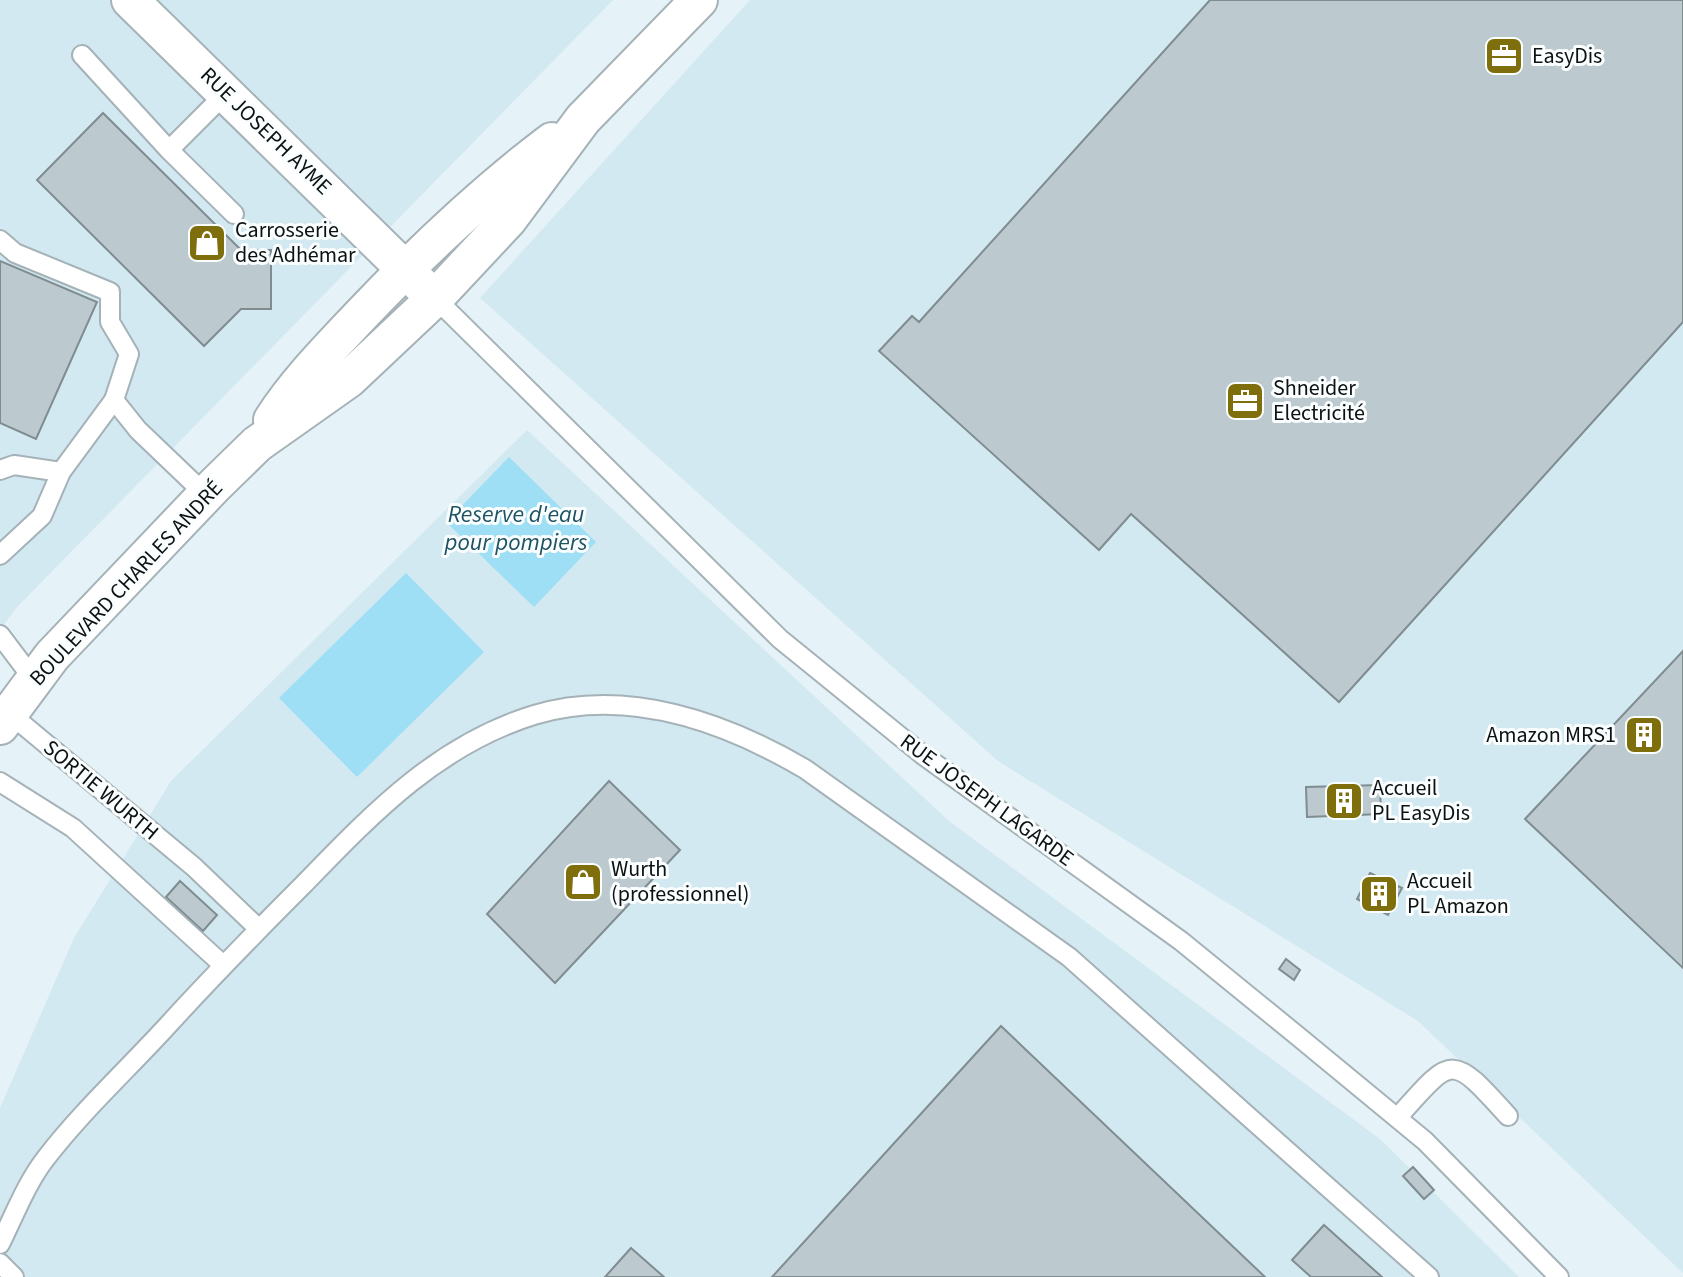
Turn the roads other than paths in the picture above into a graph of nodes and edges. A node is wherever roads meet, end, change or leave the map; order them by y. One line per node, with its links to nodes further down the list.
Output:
1 (130, 0): 4 (street, RUE JOSEPH AYME)
2 (699, 0): 5 (street, BOULEVARD CHARLES ANDRÉ)
3 (82, 55): 6 (lane)
4 (226, 93): 6 (lane); 9 (street, RUE JOSEPH AYME)
5 (583, 119): 9 (street, BOULEVARD CHARLES ANDRÉ); 9 (street, BOULEVARD CHARLES ANDRÉ)
6 (169, 150): 7 (lane)
7 (234, 214)
8 (0, 240): 10 (lane)
9 (420, 284): 11 (street, BOULEVARD CHARLES ANDRÉ); 11 (street, BOULEVARD CHARLES ANDRÉ); 23 (lane, RUE JOSEPH LAGARDE)
10 (114, 400): 13 (lane); 14 (lane)
11 (257, 444): 14 (street, BOULEVARD CHARLES ANDRÉ)
12 (0, 470): 13 (lane)
13 (61, 472): 15 (lane)
14 (206, 495): 17 (street, BOULEVARD CHARLES ANDRÉ)
15 (0, 555)
16 (0, 635): 17 (lane)
17 (34, 680): 18 (street, BOULEVARD CHARLES ANDRÉ)
18 (4, 719): 20 (lane, SORTIE WURTH)
19 (0, 782): 21 (lane)
20 (259, 929): 21 (lane); 27 (lane)
21 (223, 965): 24 (lane)
22 (1508, 1116): 23 (lane)
23 (1398, 1117): 28 (lane, RUE JOSEPH LAGARDE)
24 (0, 1244)
25 (0, 1263): 26 (lane)
26 (14, 1277)
27 (1429, 1277)
28 (1559, 1277)

